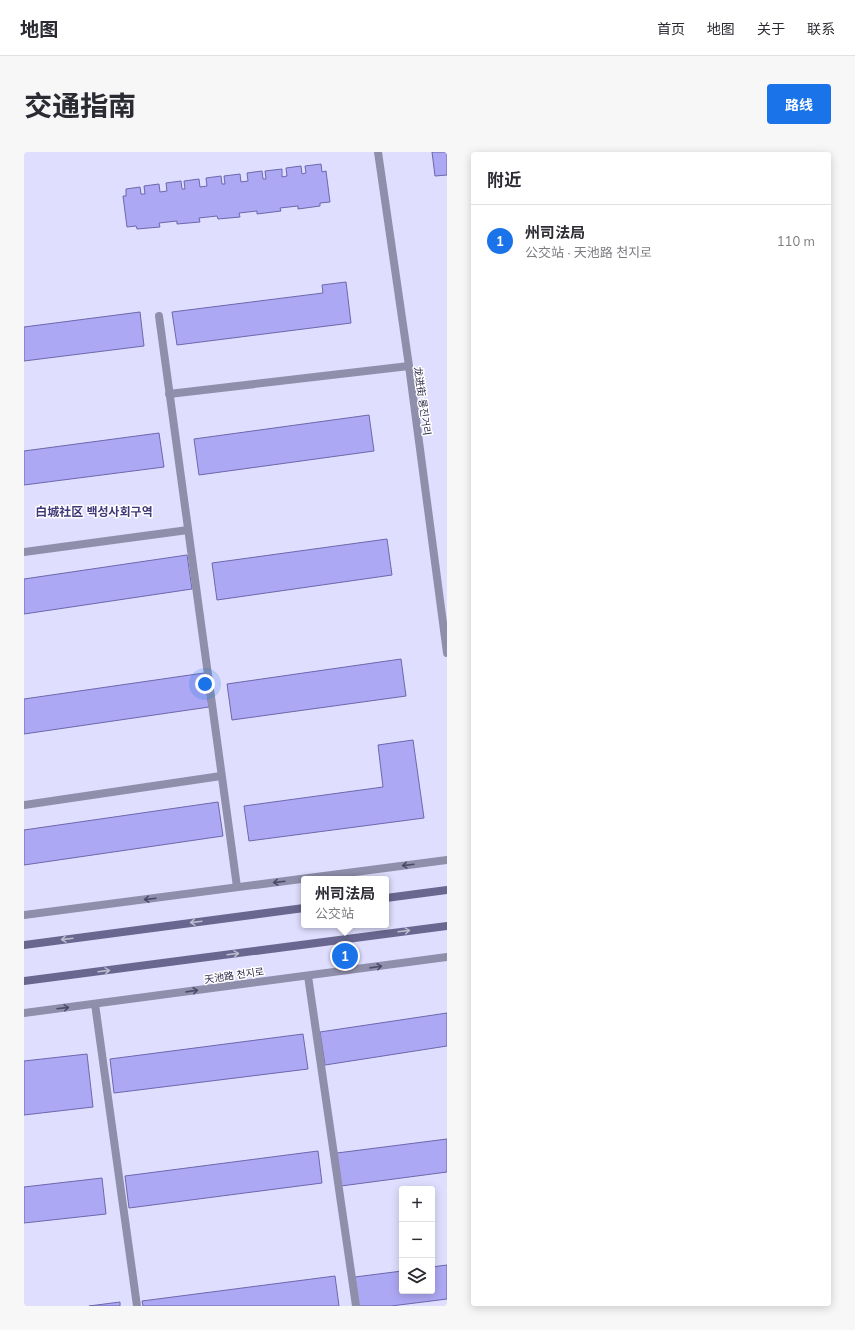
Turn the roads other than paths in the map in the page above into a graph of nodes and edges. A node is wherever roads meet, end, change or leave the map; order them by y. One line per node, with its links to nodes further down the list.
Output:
1 (378, 152): 3 (street, 龙进街 룡진거리)
2 (158, 316): 4 (street)
3 (409, 366): 4 (street); 7 (street, 龙进街 룡진거리)
4 (169, 394): 5 (street)
5 (188, 530): 6 (street); 8 (street)
6 (24, 552)
7 (447, 652)
8 (221, 776): 9 (street); 13 (street)
9 (24, 805)
10 (447, 860): 11 (street, one-way to 11)
11 (323, 876)
12 (301, 879): 13 (street, one-way to 13)
13 (237, 887): 17 (street, one-way to 17)
14 (447, 890): 15 (main road)
15 (389, 898)
16 (301, 908): 19 (main road, one-way to 19)
17 (24, 915)
18 (447, 926): 22 (main road, 天池路 천지로, one-way to 18)
19 (24, 945)
20 (447, 957): 21 (street, 天池路 천지로, one-way to 20)
21 (308, 976): 23 (street, 天池路 천지로, one-way to 21); 26 (street)
22 (24, 981)
23 (95, 1004): 24 (street, 天池路 천지로, one-way to 23); 25 (street)
24 (24, 1013)
25 (137, 1306)
26 (356, 1306)

